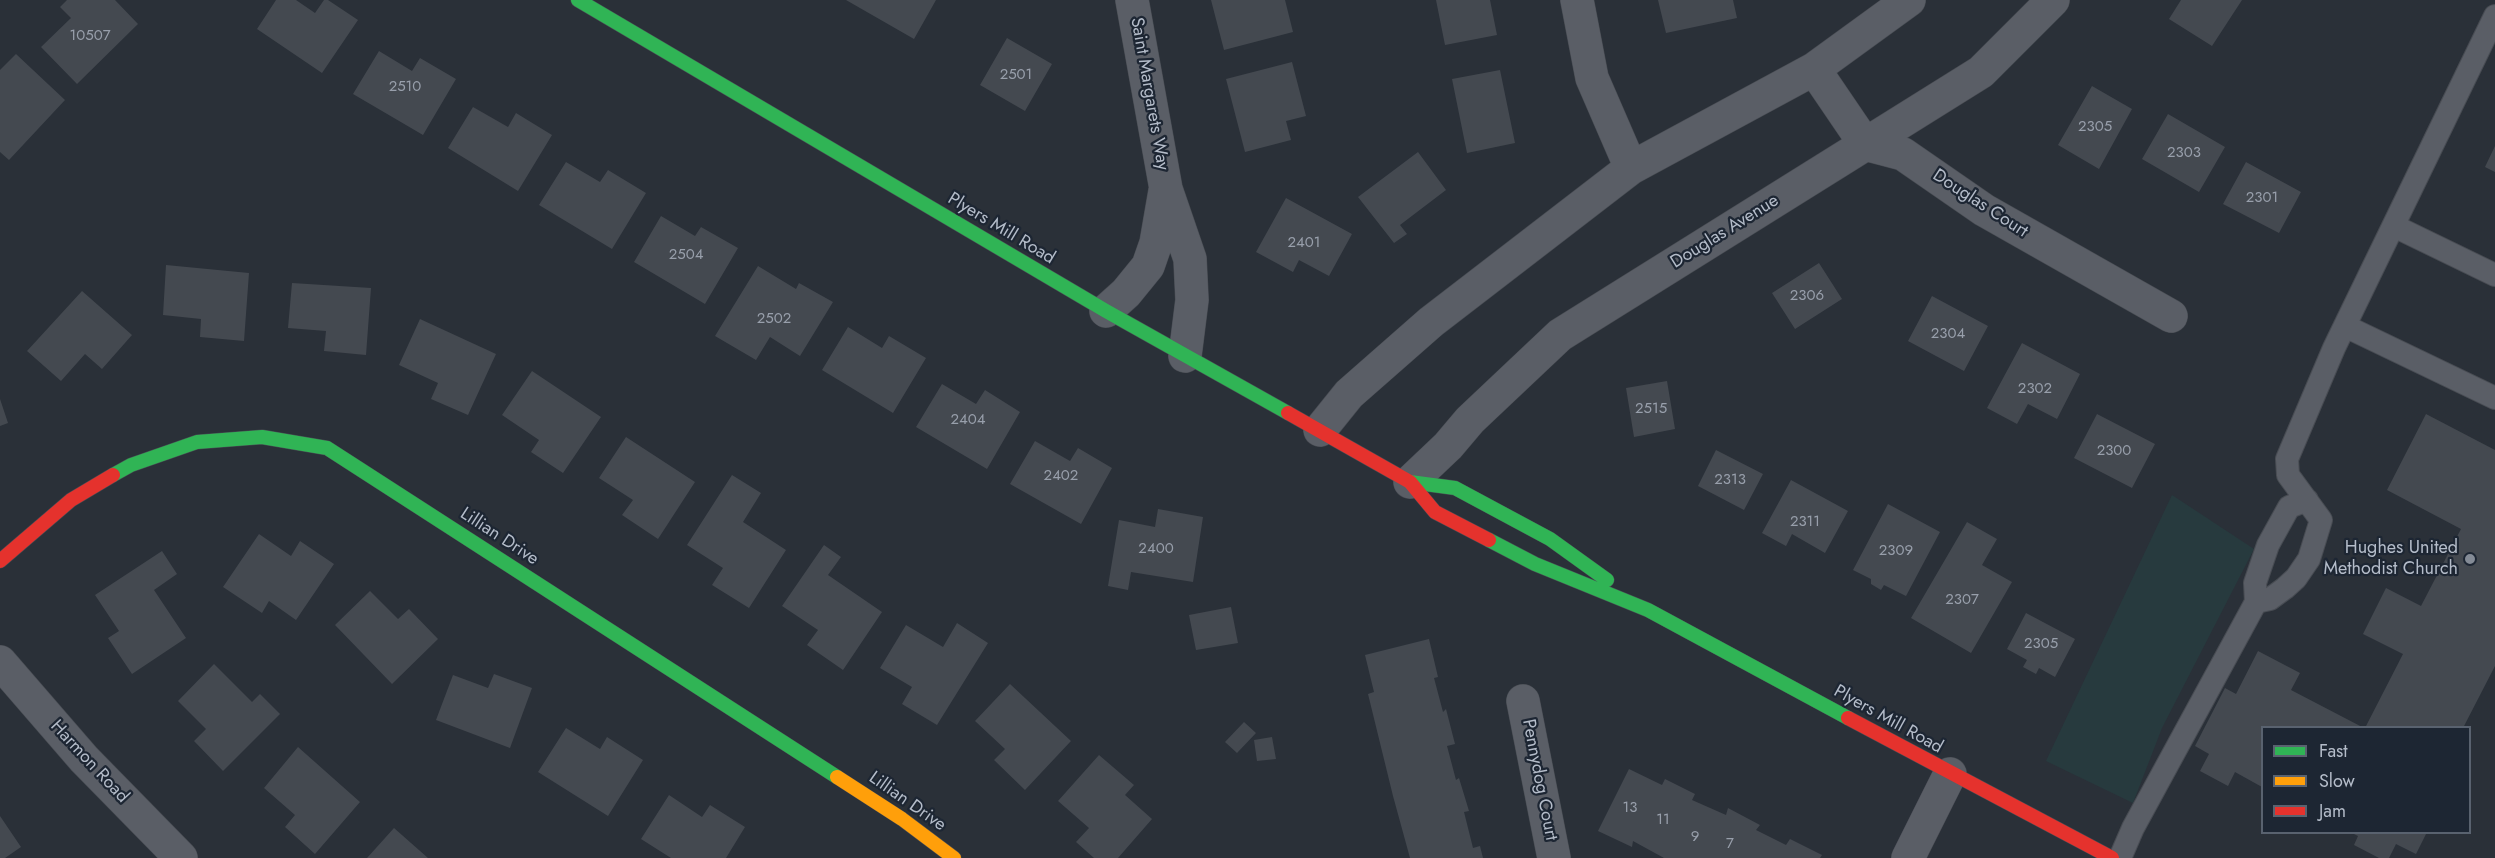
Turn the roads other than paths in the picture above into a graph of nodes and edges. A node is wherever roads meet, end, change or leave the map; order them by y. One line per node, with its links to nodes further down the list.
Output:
1 (578, 0): 13 (street, Plyers Mill Road)
2 (1132, 0): 10 (street, Saint Margarets Way)
3 (1577, 0): 9 (street)
4 (1909, 0): 7 (street)
5 (2053, 0): 8 (street, Douglas Avenue)
6 (2495, 16): 11 (lane)
7 (1814, 69): 8 (street); 9 (street)
8 (1865, 144): 14 (street, Douglas Court); 19 (street, Douglas Avenue)
9 (1631, 168): 18 (street)
10 (1166, 189): 13 (street, Saint Margarets Way); 16 (street, Saint Margarets Way)
11 (2394, 226): 12 (lane); 15 (lane)
12 (2495, 275)
13 (1106, 311): 16 (street, Plyers Mill Road)
14 (2171, 316)
15 (2345, 326): 17 (lane); 20 (lane)
16 (1185, 356): 18 (street, Plyers Mill Road)
17 (2495, 398)
18 (1320, 430): 19 (street, Plyers Mill Road)
19 (1410, 482): 23 (street, Plyers Mill Road); 23 (street, Plyers Mill Road)
20 (2307, 500): 22 (lane); 22 (lane)
21 (0, 561): 28 (street, Lillian Drive)
22 (2256, 602): 32 (lane)
23 (1648, 610): 26 (street, Plyers Mill Road)
24 (0, 662): 27 (street, Harmon Road)
25 (1523, 701): 29 (street, Pennydog Court)
26 (1950, 774): 30 (street); 31 (street, Plyers Mill Road)
27 (181, 858)
28 (954, 858)
29 (1554, 858)
30 (1908, 858)
31 (2112, 858)
32 (2120, 858)

